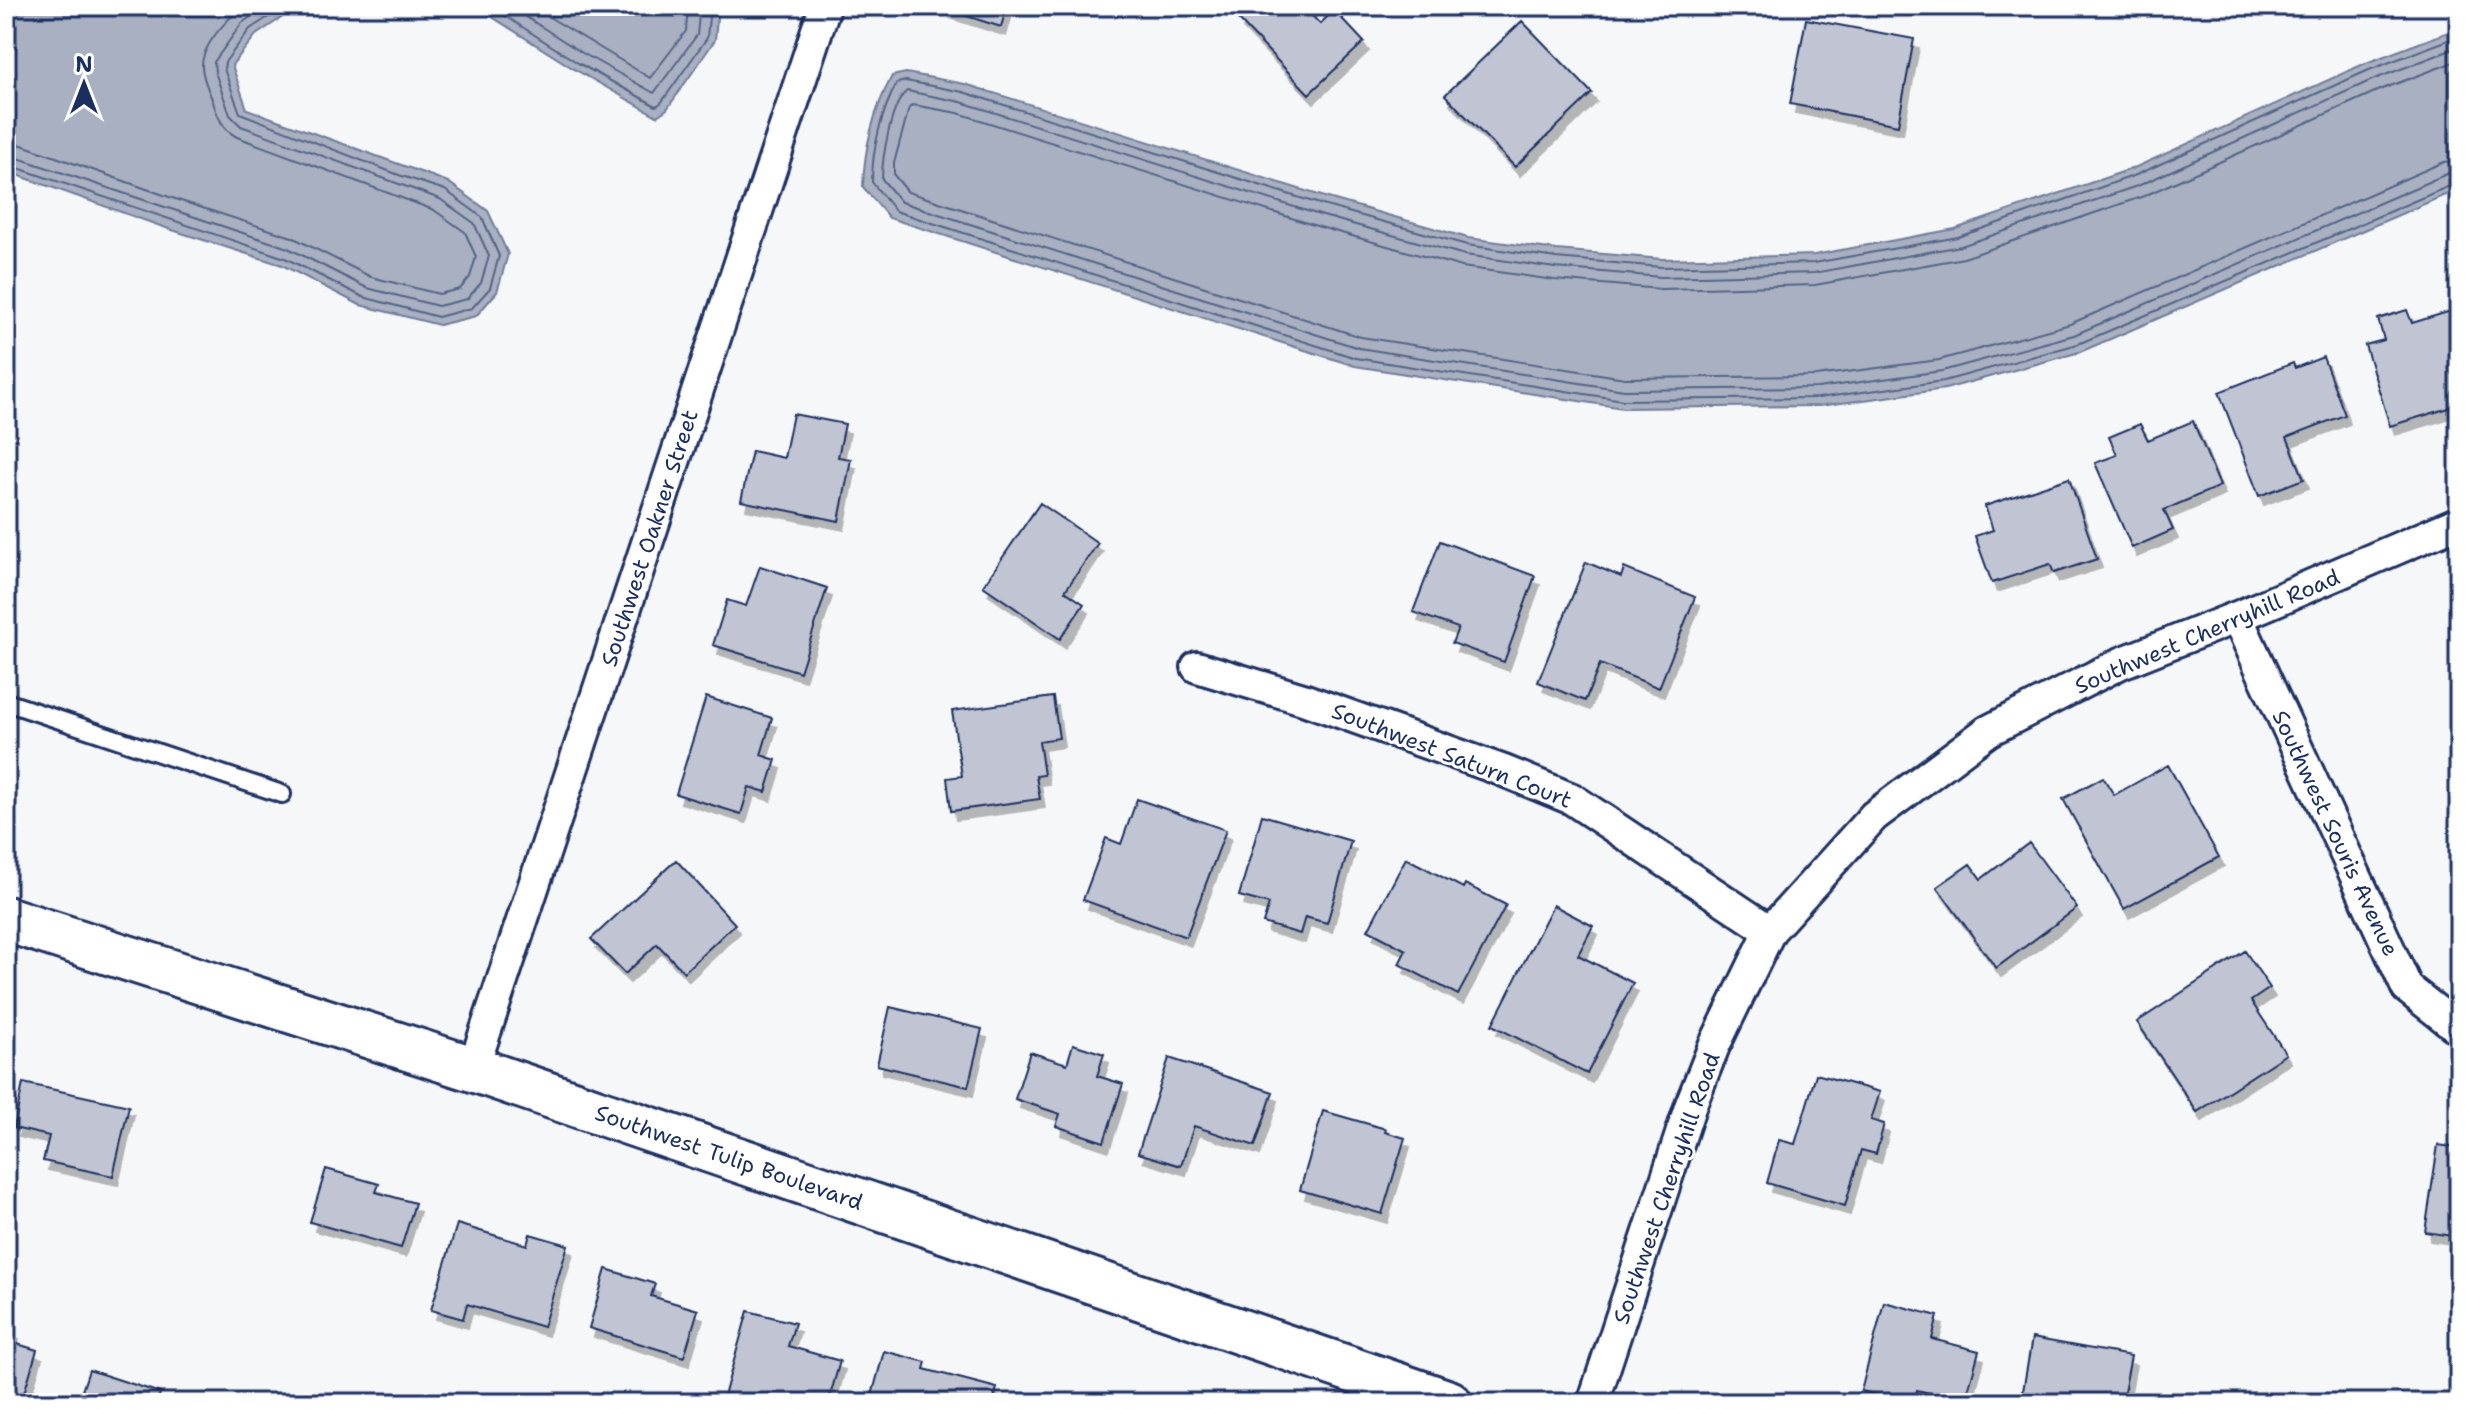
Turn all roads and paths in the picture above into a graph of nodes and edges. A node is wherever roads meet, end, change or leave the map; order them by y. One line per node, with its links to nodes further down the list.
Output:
1 (825, 6): 10 (street, Southwest Oakner Street)
2 (2459, 522): 3 (street, Southwest Cherryhill Road)
3 (2237, 617): 8 (street, Southwest Cherryhill Road); 9 (street, Southwest Souris Avenue)
4 (1197, 667): 8 (street, Southwest Saturn Court)
5 (6, 702): 6 (lane)
6 (282, 794)
7 (6, 919): 10 (street, Southwest Tulip Boulevard)
8 (1770, 931): 12 (street, Southwest Cherryhill Road)
9 (2459, 1029)
10 (473, 1069): 11 (street, Southwest Tulip Boulevard)
11 (1449, 1403)
12 (1593, 1403)

